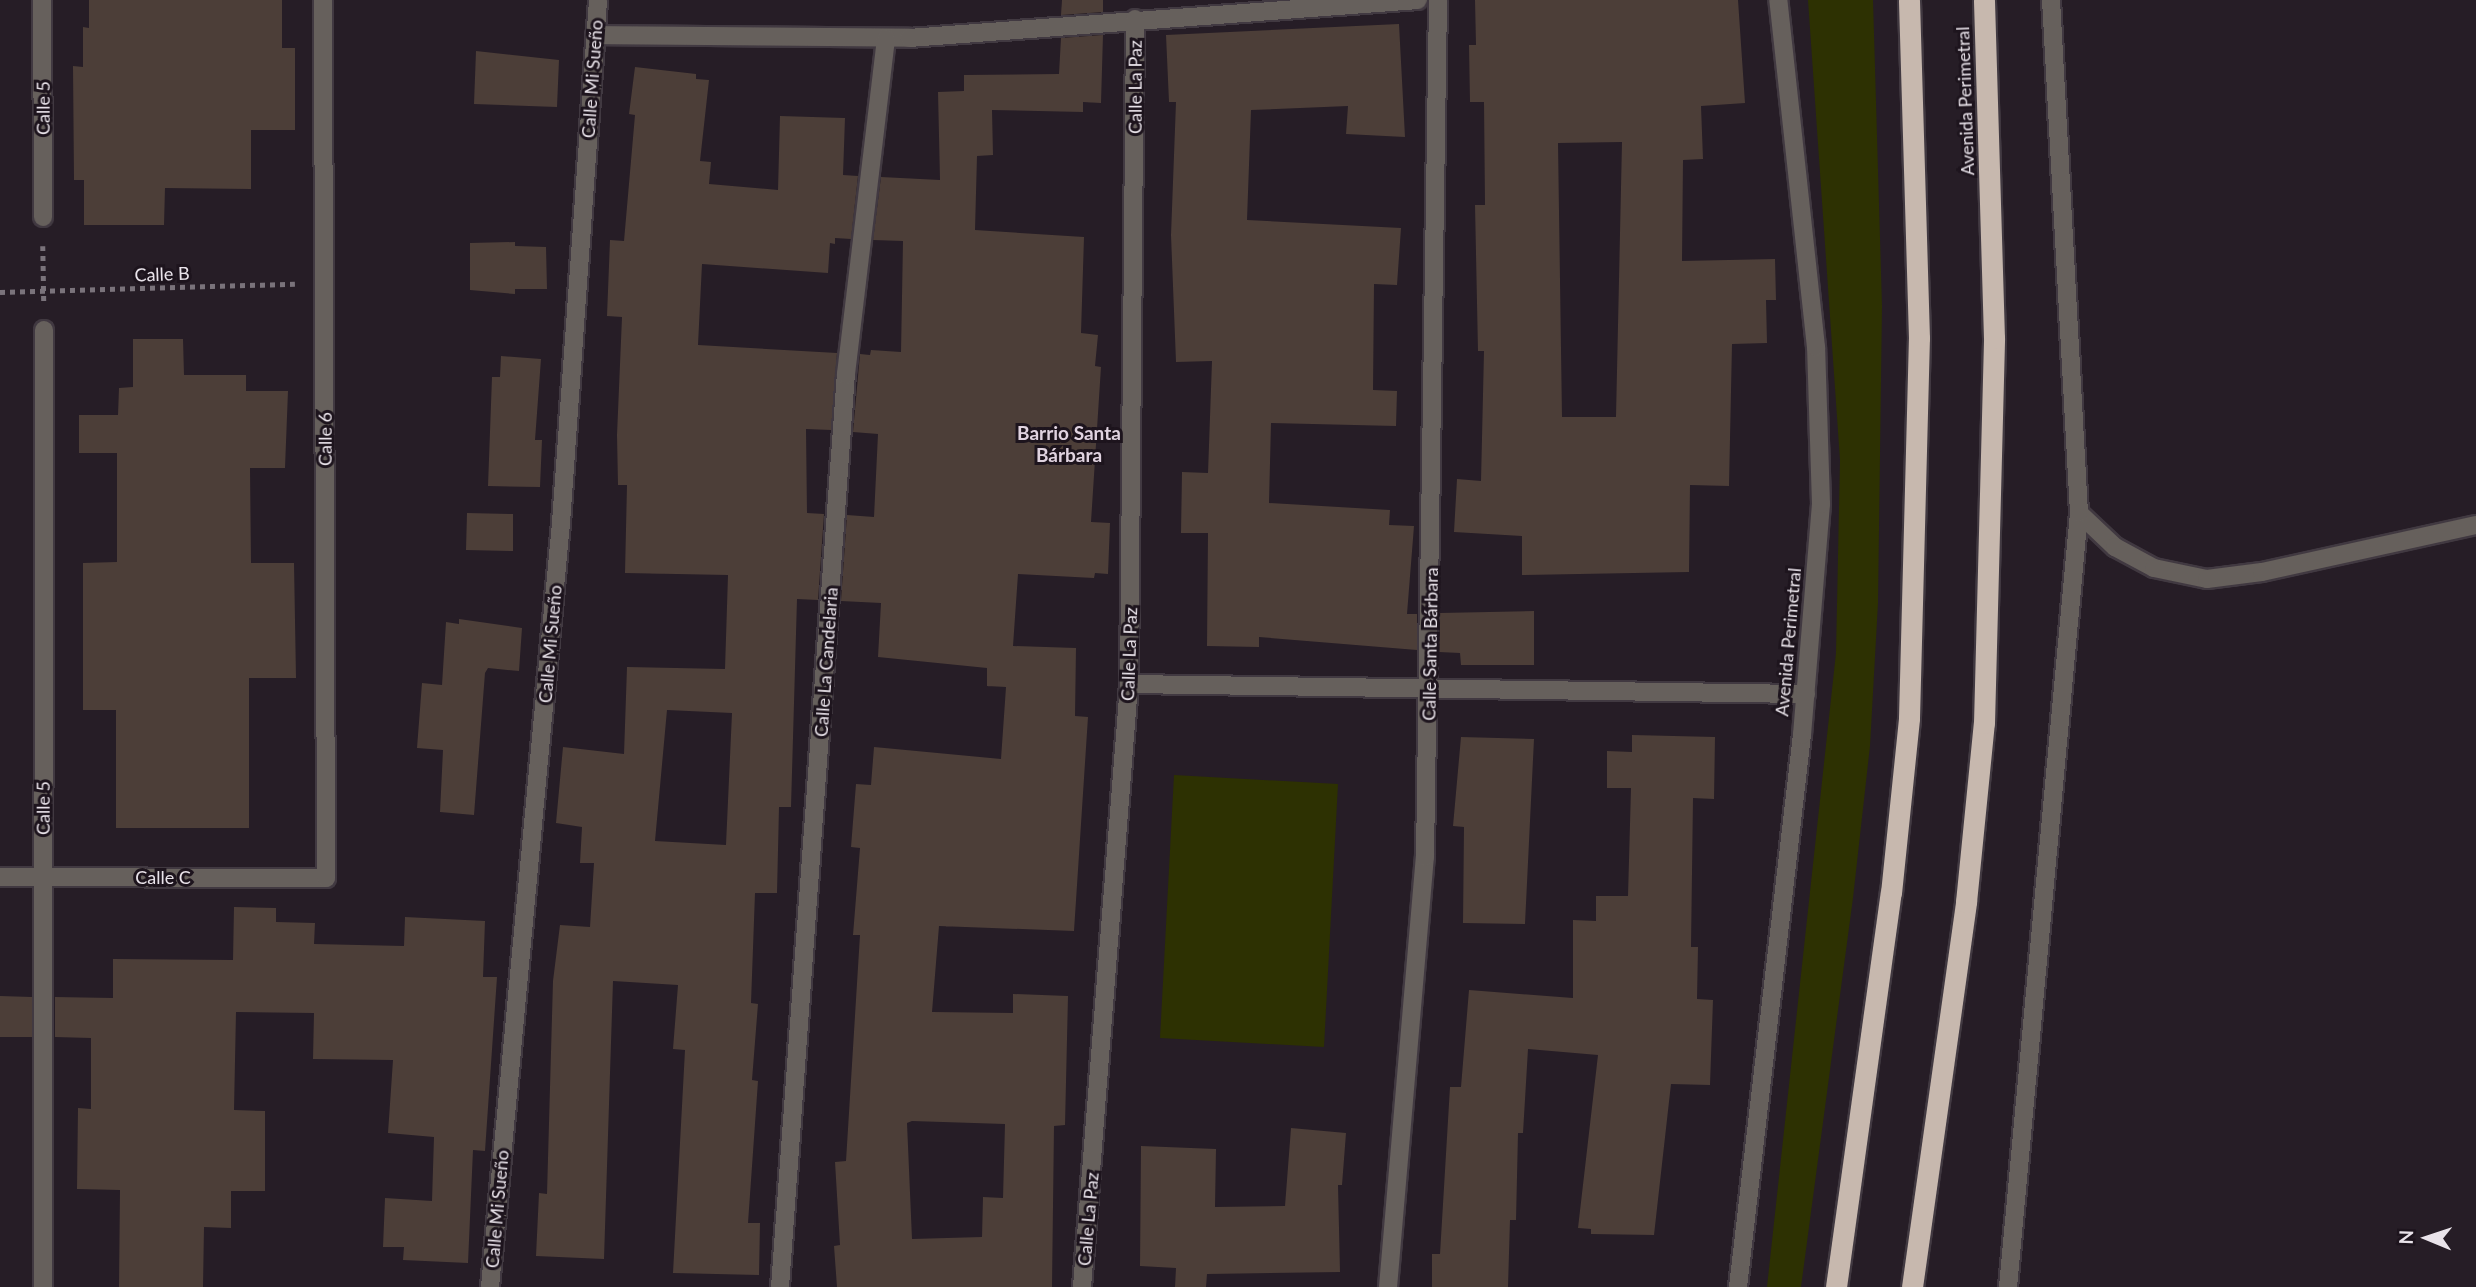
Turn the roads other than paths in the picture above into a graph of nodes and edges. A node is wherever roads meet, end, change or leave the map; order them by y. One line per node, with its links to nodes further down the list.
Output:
1 (42, 0): 13 (street, Calle 5)
2 (323, 0): 22 (street, Calle 6)
3 (597, 0): 11 (street, Calle Mi Sueño)
4 (1418, 0): 10 (street)
5 (1438, 0): 18 (street, Calle Santa Bárbara)
6 (1778, 0): 19 (street, Avenida Perimetral)
7 (1909, 0): 29 (highway)
8 (1984, 0): 30 (highway, Avenida Perimetral)
9 (2051, 0): 15 (street)
10 (1135, 19): 12 (street); 17 (street, Calle La Paz)
11 (595, 35): 12 (street); 24 (street, Calle Mi Sueño)
12 (886, 38): 25 (street, Calle La Candelaria)
13 (43, 217)
14 (44, 330): 21 (street, Calle 5)
15 (2079, 513): 16 (street); 31 (street)
16 (2476, 526)
17 (1129, 684): 18 (street); 26 (street, Calle La Paz)
18 (1429, 688): 19 (street); 27 (street, Calle Santa Bárbara)
19 (1806, 694): 28 (street, Avenida Perimetral)
20 (0, 877): 21 (street, Calle C)
21 (43, 877): 22 (street, Calle C); 23 (street, Calle 5)
22 (326, 877)
23 (43, 1287)
24 (490, 1287)
25 (780, 1287)
26 (1082, 1287)
27 (1388, 1287)
28 (1738, 1287)
29 (1836, 1287)
30 (1912, 1287)
31 (2008, 1287)

